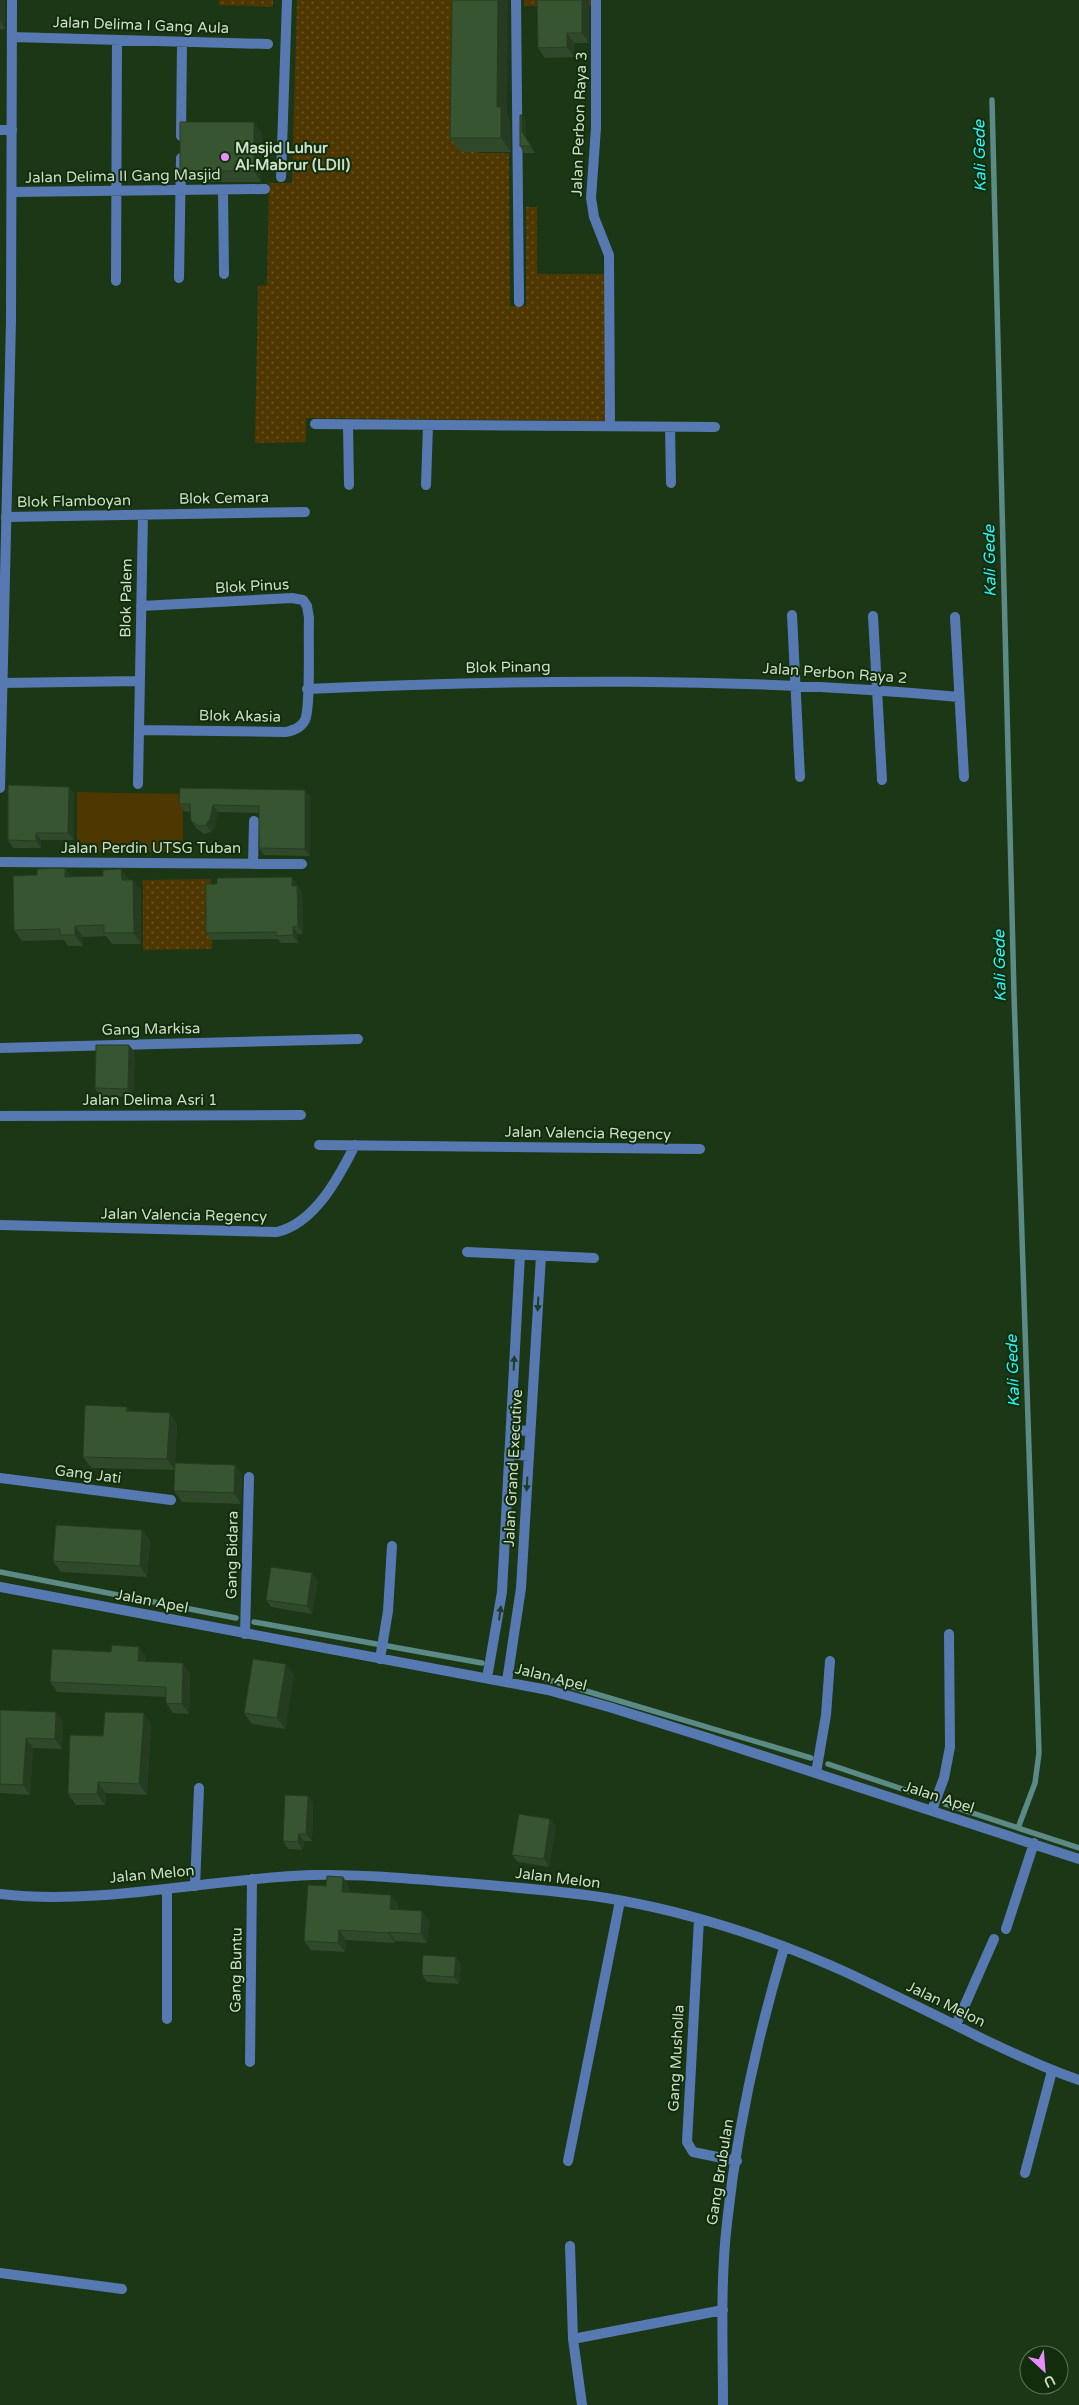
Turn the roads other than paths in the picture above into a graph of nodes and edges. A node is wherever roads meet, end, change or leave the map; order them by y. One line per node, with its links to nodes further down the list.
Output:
1 (12, 0): 5 (street)
2 (287, 0): 11 (street)
3 (516, 0): 20 (street)
4 (596, 0): 24 (street, Jalan Perbon Raya 3)
5 (12, 36): 6 (street, Jalan Delima I Gang Aula); 10 (street)
6 (117, 40): 7 (street, Jalan Delima I Gang Aula); 15 (street)
7 (182, 42): 8 (street, Jalan Delima I Gang Aula); 13 (street)
8 (268, 44)
9 (0, 130): 10 (street)
10 (12, 130): 16 (street)
11 (281, 177)
12 (265, 189): 14 (street, Jalan Delima II Gang Masjid)
13 (180, 190): 14 (street, Jalan Delima II Gang Masjid); 15 (street, Jalan Delima II Gang Masjid); 18 (street)
14 (223, 190): 17 (street)
15 (117, 191): 16 (street, Jalan Delima II Gang Masjid); 19 (street)
16 (12, 192): 30 (street)
17 (224, 274)
18 (179, 278)
19 (116, 281)
20 (519, 302)
21 (315, 424): 22 (street)
22 (348, 425): 23 (street); 28 (street)
23 (428, 425): 24 (street); 29 (street)
24 (610, 426): 25 (street)
25 (670, 427): 26 (street); 27 (street)
26 (715, 427)
27 (671, 483)
28 (349, 485)
29 (426, 485)
30 (4, 512): 32 (street, Blok Flamboyan); 39 (street)
31 (305, 512): 32 (street, Blok Cemara)
32 (142, 515): 33 (street, Blok Palem)
33 (141, 606): 37 (street, Blok Palem); 41 (street, Blok Pinus)
34 (792, 615): 40 (street)
35 (873, 616): 42 (street)
36 (955, 617): 43 (street)
37 (140, 681): 39 (street); 44 (street)
38 (710, 681): 40 (street, Jalan Perbon Raya 2); 41 (street, Blok Pinang)
39 (2, 683): 45 (street)
40 (796, 685): 42 (street, Jalan Perbon Raya 2); 46 (street)
41 (307, 689): 44 (street, Blok Akasia)
42 (877, 690): 43 (street, Jalan Perbon Raya 2); 48 (street)
43 (959, 697): 47 (street)
44 (139, 730): 49 (street)
45 (0, 761): 50 (street)
46 (800, 777)
47 (964, 778)
48 (882, 780)
49 (138, 784)
50 (0, 788)
51 (254, 821): 53 (street)
52 (0, 862): 53 (street, Jalan Perdin UTSG Tuban)
53 (253, 864): 54 (street, Jalan Perdin UTSG Tuban)
54 (302, 864)
55 (358, 1039): 56 (street, Gang Markisa)
56 (0, 1048)
57 (301, 1115): 58 (street, Jalan Delima Asri 1)
58 (0, 1116)
59 (319, 1145): 60 (street, Jalan Valencia Regency)
60 (355, 1145): 61 (street, Jalan Valencia Regency); 62 (street, Jalan Valencia Regency)
61 (700, 1149)
62 (0, 1225)
63 (467, 1252): 64 (street)
64 (520, 1255): 65 (street); 67 (street, Jalan Grand Executive, one-way to 64)
65 (541, 1256): 66 (street); 68 (street, Jalan Grand Executive, one-way to 68)
66 (594, 1258)
67 (510, 1430): 68 (street); 69 (street, Jalan Grand Executive)
68 (530, 1430): 70 (street, Jalan Grand Executive)
69 (509, 1454): 70 (street); 78 (street, Jalan Grand Executive, one-way to 69)
70 (529, 1456): 79 (street, Jalan Grand Executive, one-way to 79)
71 (249, 1477): 76 (street, Gang Bidara)
72 (0, 1478): 73 (street, Gang Jati)
73 (171, 1500)
74 (392, 1546): 80 (street)
75 (0, 1586): 76 (street, Jalan Apel)
76 (245, 1634): 80 (street, Jalan Apel)
77 (949, 1634): 86 (street)
78 (494, 1642): 79 (street); 82 (street, Jalan Grand Executive)
79 (514, 1645): 83 (street, Jalan Grand Executive)
80 (380, 1656): 82 (street, Jalan Apel)
81 (830, 1661): 84 (street)
82 (487, 1678): 83 (street, Jalan Apel)
83 (507, 1682): 84 (street, Jalan Apel)
84 (816, 1773): 86 (street, Jalan Apel)
85 (199, 1788): 90 (street)
86 (932, 1810): 87 (street, Jalan Apel)
87 (1034, 1843): 88 (street, Jalan Apel); 95 (street)
88 (1079, 1859)
89 (252, 1879): 90 (street, Jalan Melon); 93 (street, Jalan Melon); 100 (street, Gang Buntu)
90 (195, 1886): 91 (street, Jalan Melon)
91 (167, 1889): 92 (street, Jalan Melon); 98 (street)
92 (0, 1894)
93 (620, 1901): 94 (street, Jalan Melon); 103 (street)
94 (699, 1919): 97 (street, Jalan Melon); 104 (street, Gang Musholla)
95 (1006, 1929)
96 (994, 1939): 99 (street)
97 (784, 1948): 99 (street, Jalan Melon); 104 (street, Gang Brubulan)
98 (167, 2019)
99 (956, 2025): 101 (street, Jalan Melon)
100 (250, 2062)
101 (1052, 2071): 102 (street, Jalan Melon); 105 (street)
102 (1079, 2080)
103 (568, 2161)
104 (737, 2161): 109 (street, Gang Brubulan)
105 (1025, 2173)
106 (570, 2246): 110 (street)
107 (0, 2273): 108 (street)
108 (122, 2289)
109 (723, 2310): 110 (street); 112 (street, Gang Brubulan)
110 (573, 2339): 111 (street)
111 (582, 2405)
112 (723, 2405)

